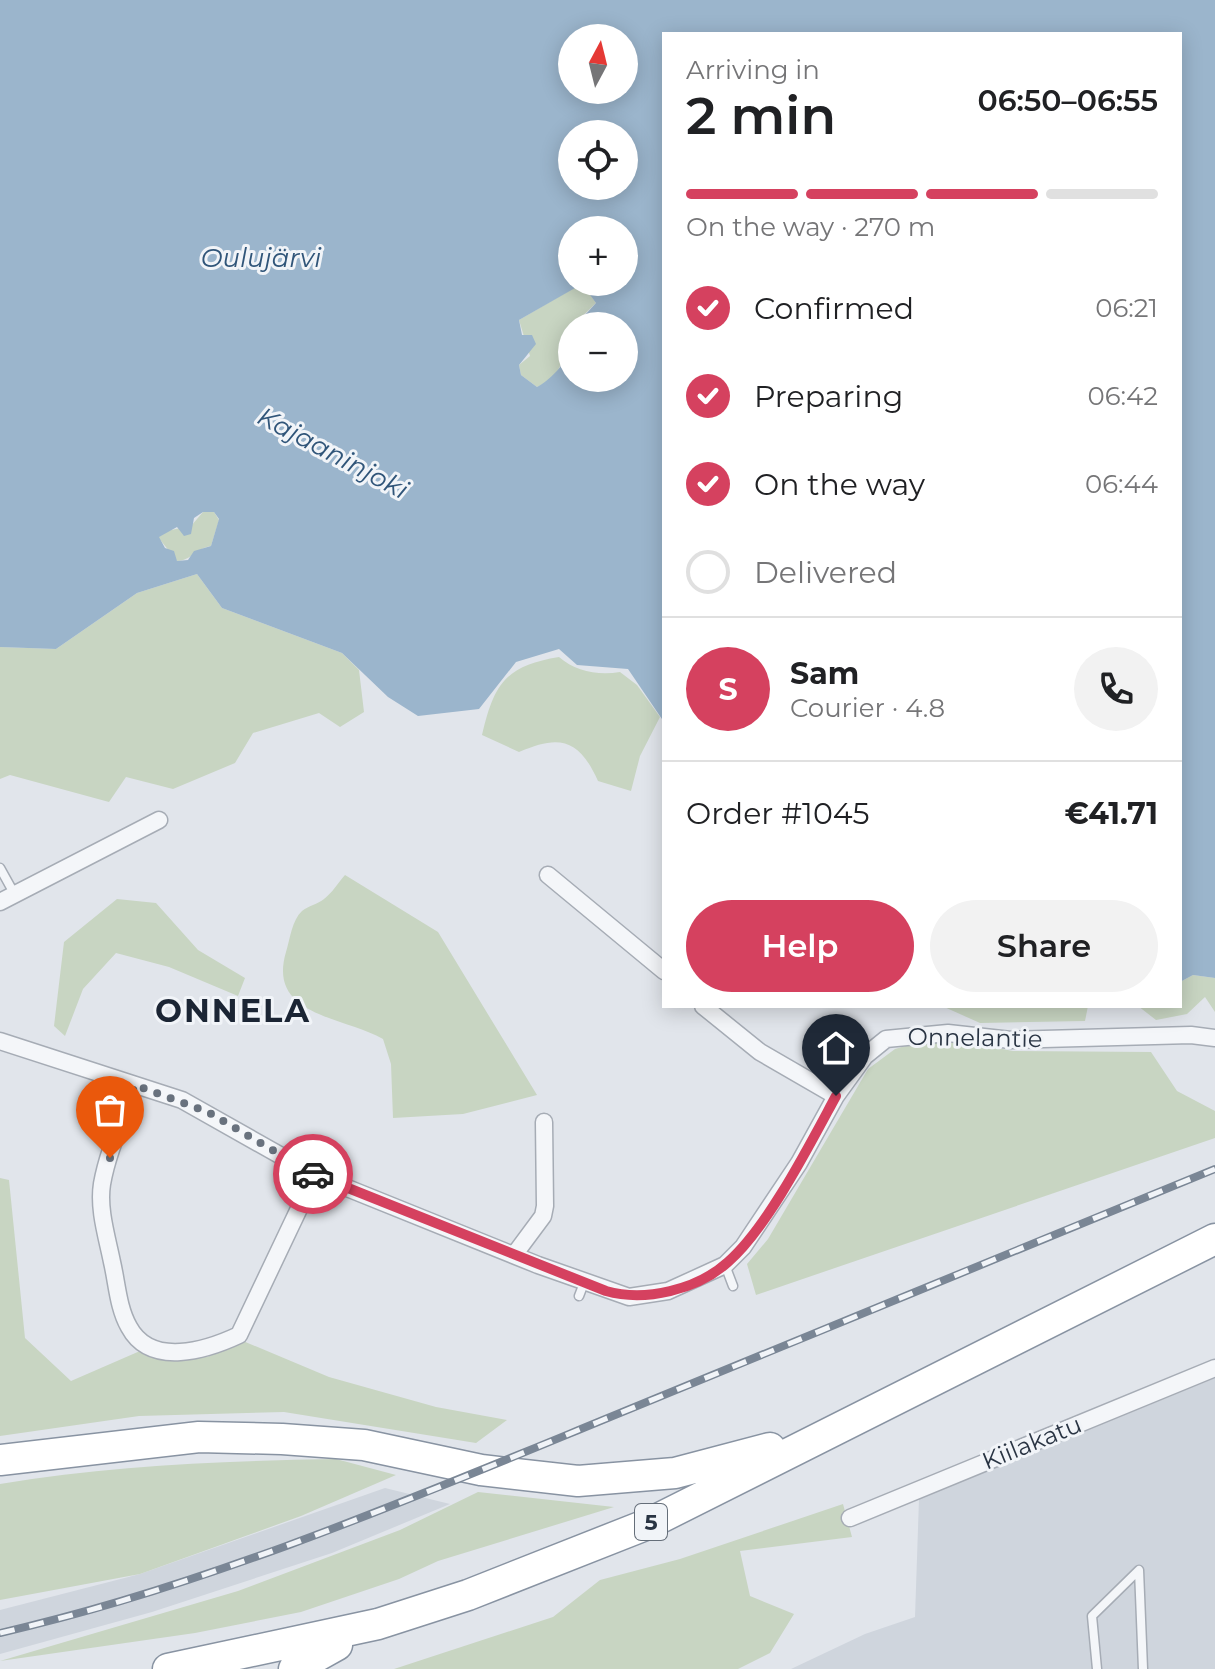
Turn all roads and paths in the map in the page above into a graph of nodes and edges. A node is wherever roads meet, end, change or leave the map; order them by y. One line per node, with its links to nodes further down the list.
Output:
1 (159, 820): 4 (street)
2 (0, 868): 4 (lane)
3 (548, 875): 5 (street)
4 (8, 899)
5 (662, 969)
6 (705, 1008): 10 (street)
7 (1215, 1038): 10 (street, Onnelantie)
8 (0, 1041): 9 (street, Onnelantie)
9 (135, 1085): 12 (street, Onnelantie); 12 (street)
10 (836, 1096): 15 (street, Onnelantie)
11 (544, 1122): 14 (street)
12 (315, 1175): 14 (street, Onnelantie)
13 (1215, 1239): 18 (highway, 5)
14 (514, 1255): 15 (street, Onnelantie)
15 (725, 1265): 16 (lane)
16 (733, 1286)
17 (1215, 1368): 20 (street, Kiilakatu)
18 (826, 1433): 19 (highway); 21 (highway, 5)
19 (0, 1460)
20 (850, 1518)
21 (378, 1624): 22 (highway, 5); 24 (highway)
22 (246, 1662): 23 (highway, 5)
23 (184, 1668)
24 (294, 1669)
25 (1097, 1669): 26 (lane)
26 (1143, 1669)

